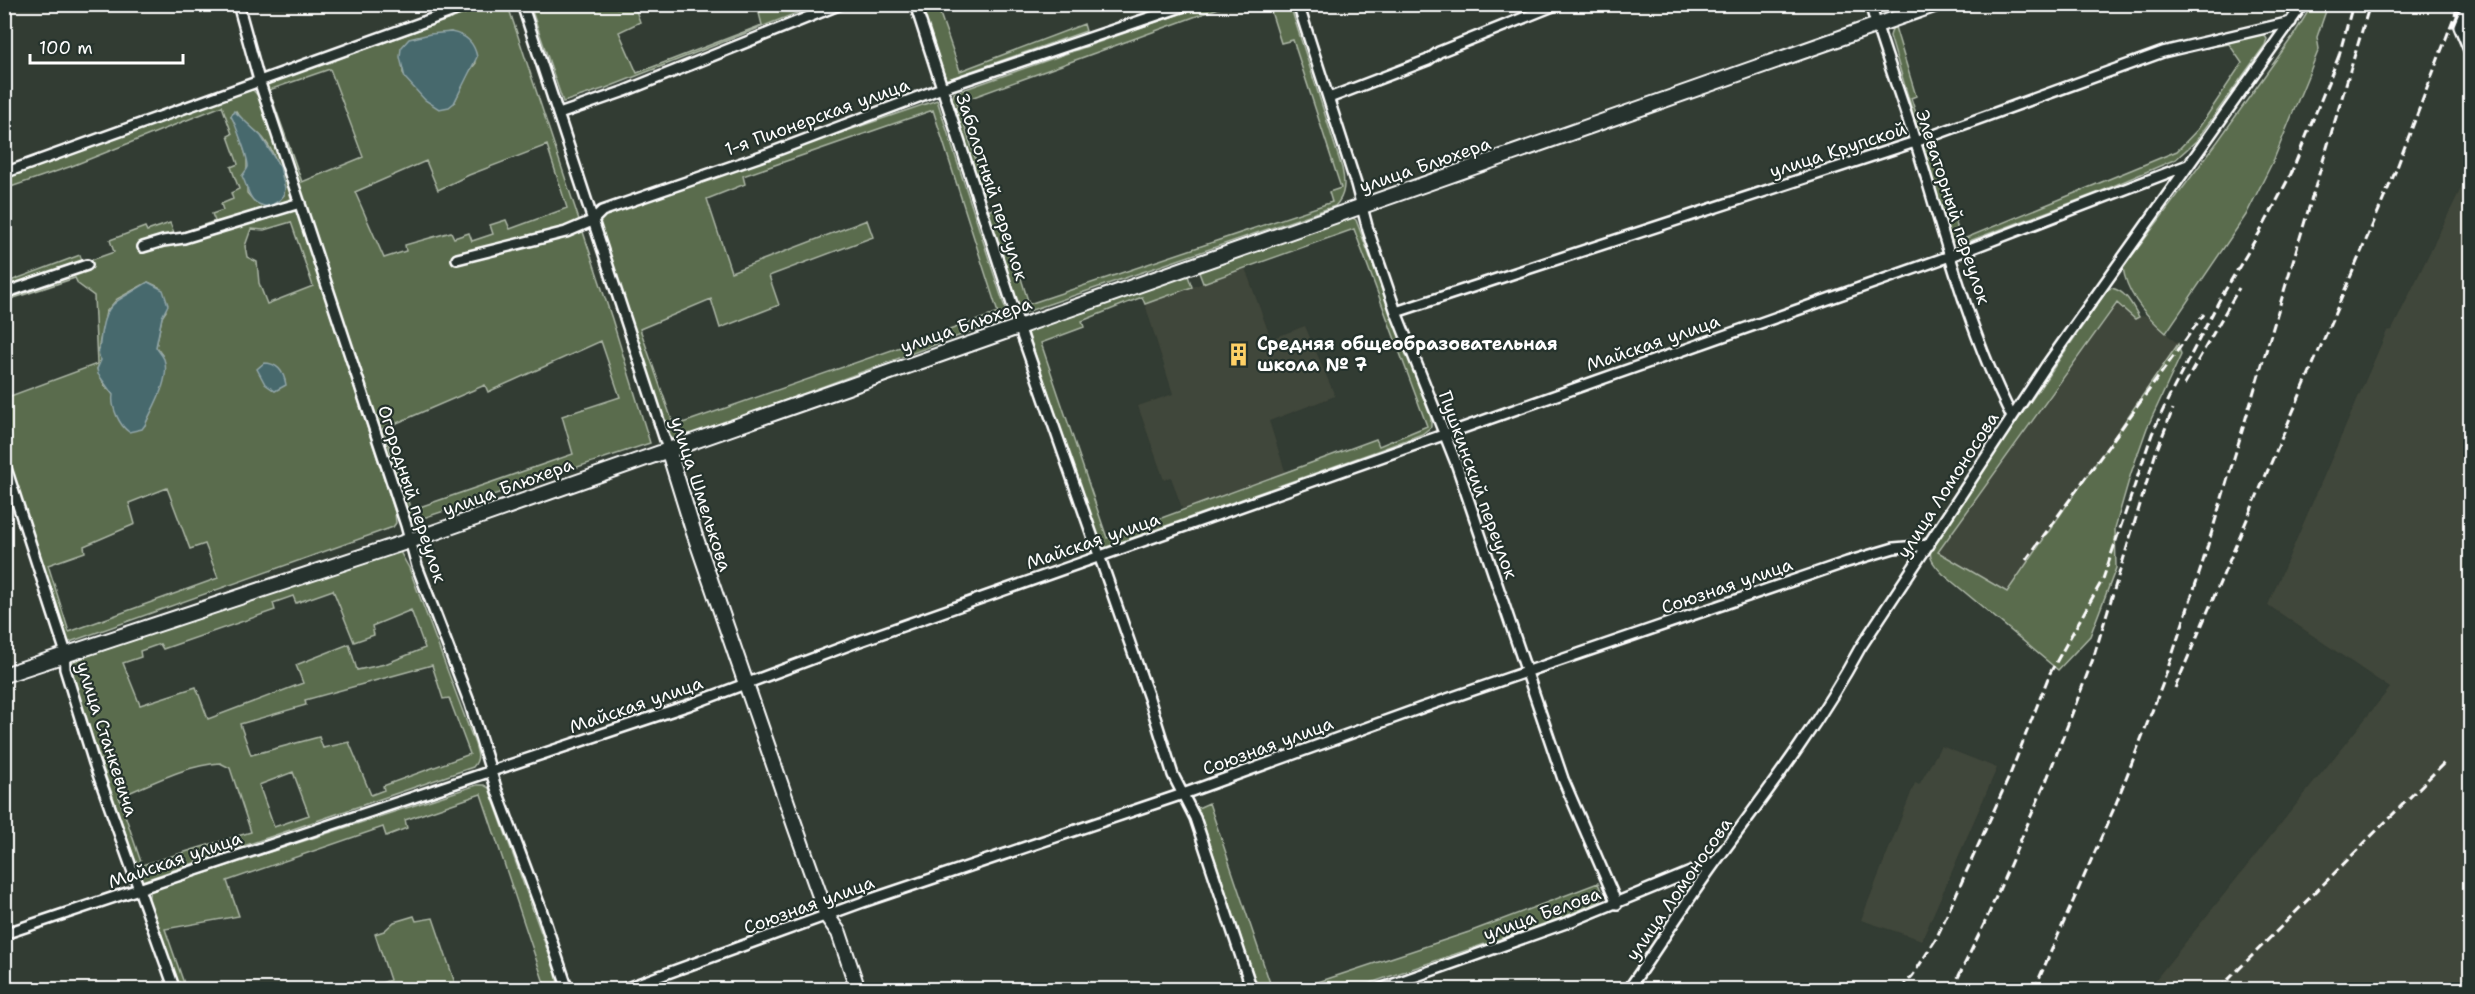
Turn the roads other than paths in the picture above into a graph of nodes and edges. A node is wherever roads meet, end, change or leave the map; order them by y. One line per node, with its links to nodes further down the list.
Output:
1 (238, 4): 16 (street, Огородный переулок)
2 (473, 4): 16 (street)
3 (522, 4): 19 (street, улица Шмелькова)
4 (841, 4): 19 (street)
5 (915, 4): 17 (street, Заболотный переулок)
6 (1190, 4): 17 (street, 1-я Пионерская улица)
7 (1298, 4): 18 (street, Пушкинский переулок)
8 (1558, 4): 18 (street)
9 (1870, 4): 14 (street, Элеваторный переулок)
10 (1937, 4): 14 (street, улица Блюхера)
11 (2303, 4): 13 (street, улица Ломоносова)
12 (2468, 4): 15 (street)
13 (2291, 22): 20 (street, улица Крупской); 21 (street, улица Ломоносова)
14 (1877, 26): 20 (street, Элеваторный переулок); 24 (street, улица Блюхера)
15 (2470, 52)
16 (259, 80): 22 (street); 23 (street, Огородный переулок)
17 (942, 88): 25 (street, 1-я Пионерская улица); 32 (street, Заболотный переулок)
18 (1329, 98): 24 (street, Пушкинский переулок)
19 (559, 114): 25 (street, улица Шмелькова)
20 (1915, 142): 27 (street, Элеваторный переулок); 31 (street, улица Крупской)
21 (2188, 165): 27 (street, Майская улица); 33 (street, улица Ломоносова)
22 (4, 173)
23 (300, 203): 26 (street); 37 (street, Огородный переулок)
24 (1361, 206): 31 (street, Пушкинский переулок); 32 (street, улица Блюхера)
25 (592, 221): 28 (street, 1-я Пионерская улица); 35 (street, улица Шмелькова)
26 (143, 247)
27 (1949, 256): 33 (street, Элеваторный переулок); 34 (street, Майская улица)
28 (457, 259)
29 (87, 265): 30 (street)
30 (4, 293)
31 (1396, 312): 34 (street, Пушкинский переулок)
32 (1020, 326): 35 (street, улица Блюхера); 39 (street, Заболотный переулок)
33 (2012, 417): 38 (street, улица Ломоносова)
34 (1443, 435): 39 (street, Майская улица); 41 (street, Пушкинский переулок)
35 (668, 449): 37 (street, улица Блюхера); 43 (street, улица Шмелькова)
36 (4, 462): 40 (street, улица Станкевича)
37 (411, 540): 40 (street, улица Блюхера); 44 (street, Огородный переулок)
38 (1929, 545): 41 (street, Союзная улица); 46 (street, улица Ломоносова)
39 (1101, 556): 43 (street, Майская улица); 45 (street, Заболотный переулок)
40 (64, 654): 42 (street, улица Блюхера); 47 (street, улица Станкевича)
41 (1527, 672): 45 (street, Союзная улица); 48 (street, Пушкинский переулок)
42 (4, 675)
43 (745, 684): 44 (street, Майская улица); 49 (street, улица Шмелькова)
44 (490, 771): 47 (street, Майская улица); 52 (street, Огородный переулок)
45 (1183, 794): 49 (street, Союзная улица); 55 (street, Заболотный переулок)
46 (1715, 862): 48 (street, улица Белова); 57 (street, улица Ломоносова)
47 (140, 890): 50 (street, Майская улица); 51 (street, улица Станкевича)
48 (1617, 904): 56 (street, улица Белова)
49 (827, 916): 53 (street, Союзная улица); 54 (street, улица Шмелькова)
50 (4, 934)
51 (175, 990)
52 (568, 990)
53 (621, 990)
54 (858, 990)
55 (1252, 990)
56 (1377, 990)
57 (1628, 990)

